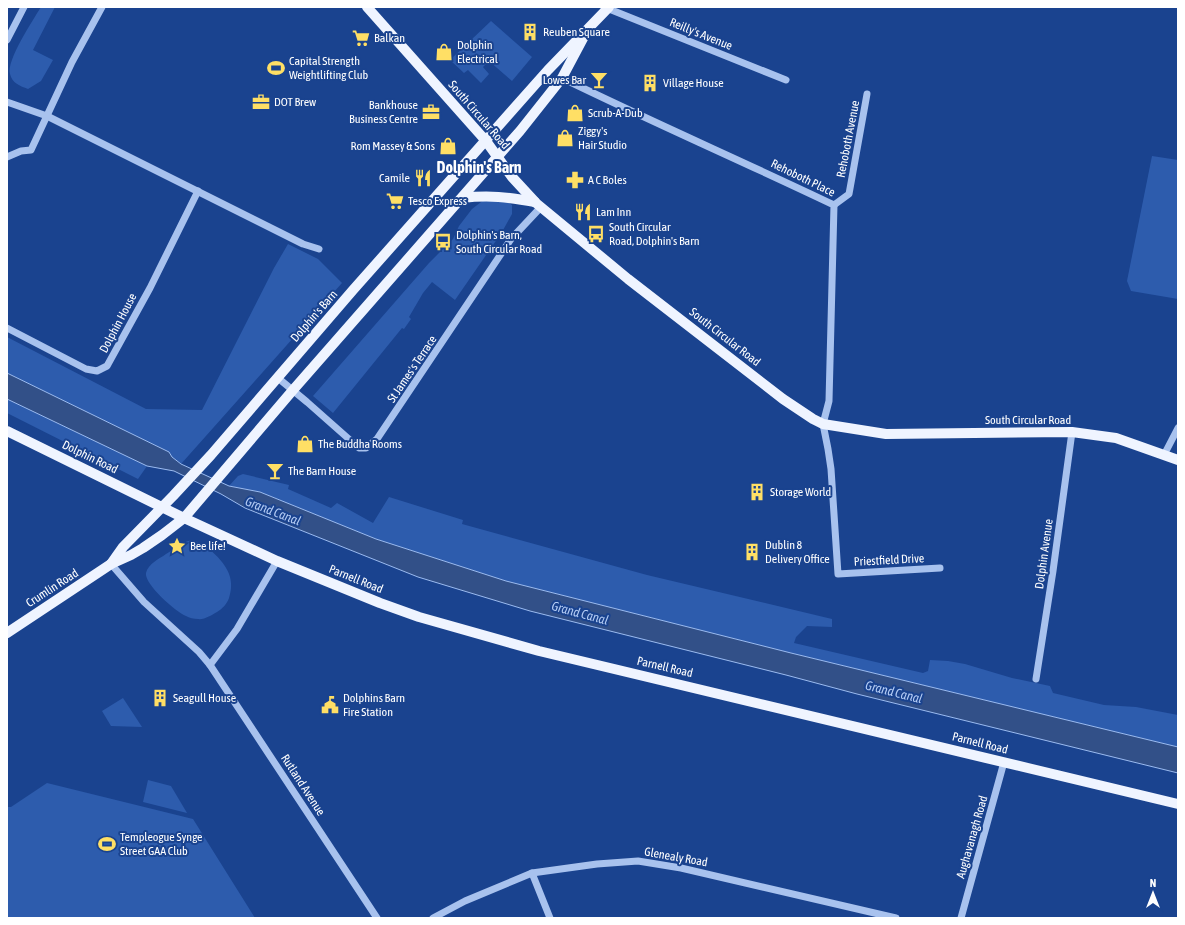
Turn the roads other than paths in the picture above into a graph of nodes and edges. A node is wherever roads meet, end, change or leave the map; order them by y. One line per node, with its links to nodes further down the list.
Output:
1 (24, 7): 6 (street)
2 (102, 7): 11 (street)
3 (367, 7): 12 (main road, South Circular Road)
4 (607, 8): 5 (main road); 8 (street, Reilly's Avenue)
5 (587, 31): 7 (main road); 12 (main road, Dolphin's Barn)
6 (7, 40)
7 (562, 78): 14 (main road); 18 (street, Rehoboth Place)
8 (786, 80)
9 (867, 94): 18 (street, Rehoboth Avenue)
10 (7, 102): 11 (street)
11 (47, 116): 13 (street); 15 (street)
12 (486, 141): 14 (main road, South Circular Road); 21 (main road, Dolphin's Barn)
13 (7, 157)
14 (498, 157): 16 (main road); 17 (main road, South Circular Road)
15 (198, 191): 19 (street); 20 (street, Dolphin House)
16 (462, 198): 17 (main road); 22 (main road)
17 (538, 205): 22 (street, St James's Terrace); 23 (main road, South Circular Road)
18 (834, 205): 23 (street, Rehoboth Place)
19 (319, 249)
20 (7, 328)
21 (278, 378): 22 (street, St James's Terrace); 29 (main road, Dolphin's Barn)
22 (293, 390): 30 (main road)
23 (823, 424): 26 (main road, South Circular Road); 33 (street, Priestfield Drive)
24 (1178, 428): 27 (street)
25 (7, 431): 29 (main road, Dolphin Road)
26 (1072, 432): 27 (main road, South Circular Road); 36 (street, Dolphin Avenue)
27 (1164, 455): 28 (main road, South Circular Road)
28 (1178, 460)
29 (162, 507): 30 (main road, Parnell Road); 32 (main road, Crumlin Road)
30 (184, 518): 31 (main road, Parnell Road); 32 (main road, Crumlin Road)
31 (277, 561): 35 (street); 37 (main road, Parnell Road)
32 (111, 564): 34 (main road, Crumlin Road); 35 (street, Rutland Avenue)
33 (940, 568)
34 (7, 633)
35 (210, 665): 40 (street, Rutland Avenue)
36 (1036, 679)
37 (1004, 762): 38 (main road, Parnell Road); 44 (street, Aughavanagh Road)
38 (1178, 804)
39 (532, 873): 41 (street, Glenealy Road); 42 (street); 43 (street, Glenealy Road)
40 (377, 918)
41 (433, 918)
42 (550, 918)
43 (896, 918)
44 (961, 918)

